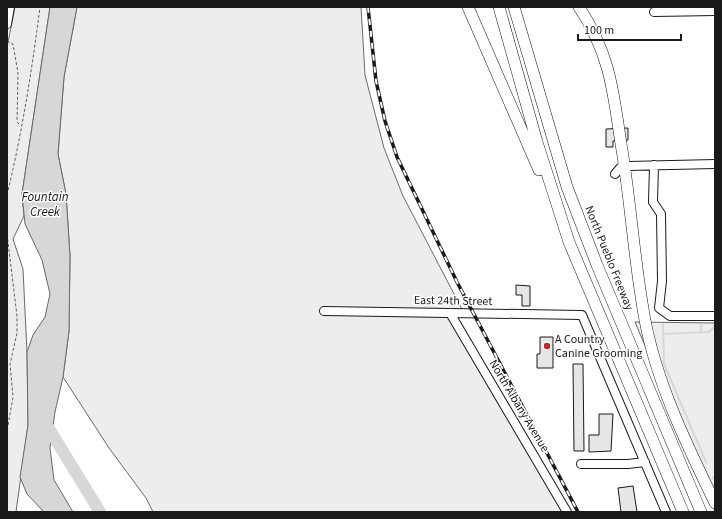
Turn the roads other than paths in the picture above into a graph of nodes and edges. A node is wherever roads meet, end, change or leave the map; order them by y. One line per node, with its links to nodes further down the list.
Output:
1 (10, 7): 8 (street)
2 (468, 7): 13 (highway)
3 (499, 7): 13 (highway)
4 (514, 7): 23 (highway, North Pueblo Freeway)
5 (579, 7): 11 (highway)
6 (715, 11): 7 (street)
7 (654, 12)
8 (7, 24)
9 (715, 164): 10 (street)
10 (654, 165): 11 (street); 16 (street)
11 (625, 167): 12 (street); 19 (highway)
12 (615, 174)
13 (555, 203): 22 (highway)
14 (324, 311): 15 (street, East 24th Street)
15 (450, 313): 17 (street, East 24th Street); 20 (street, North Albany Avenue)
16 (715, 316)
17 (645, 462): 18 (street); 21 (street)
18 (581, 464)
19 (715, 503)
20 (568, 512)
21 (666, 512)
22 (683, 512)
23 (701, 512)

